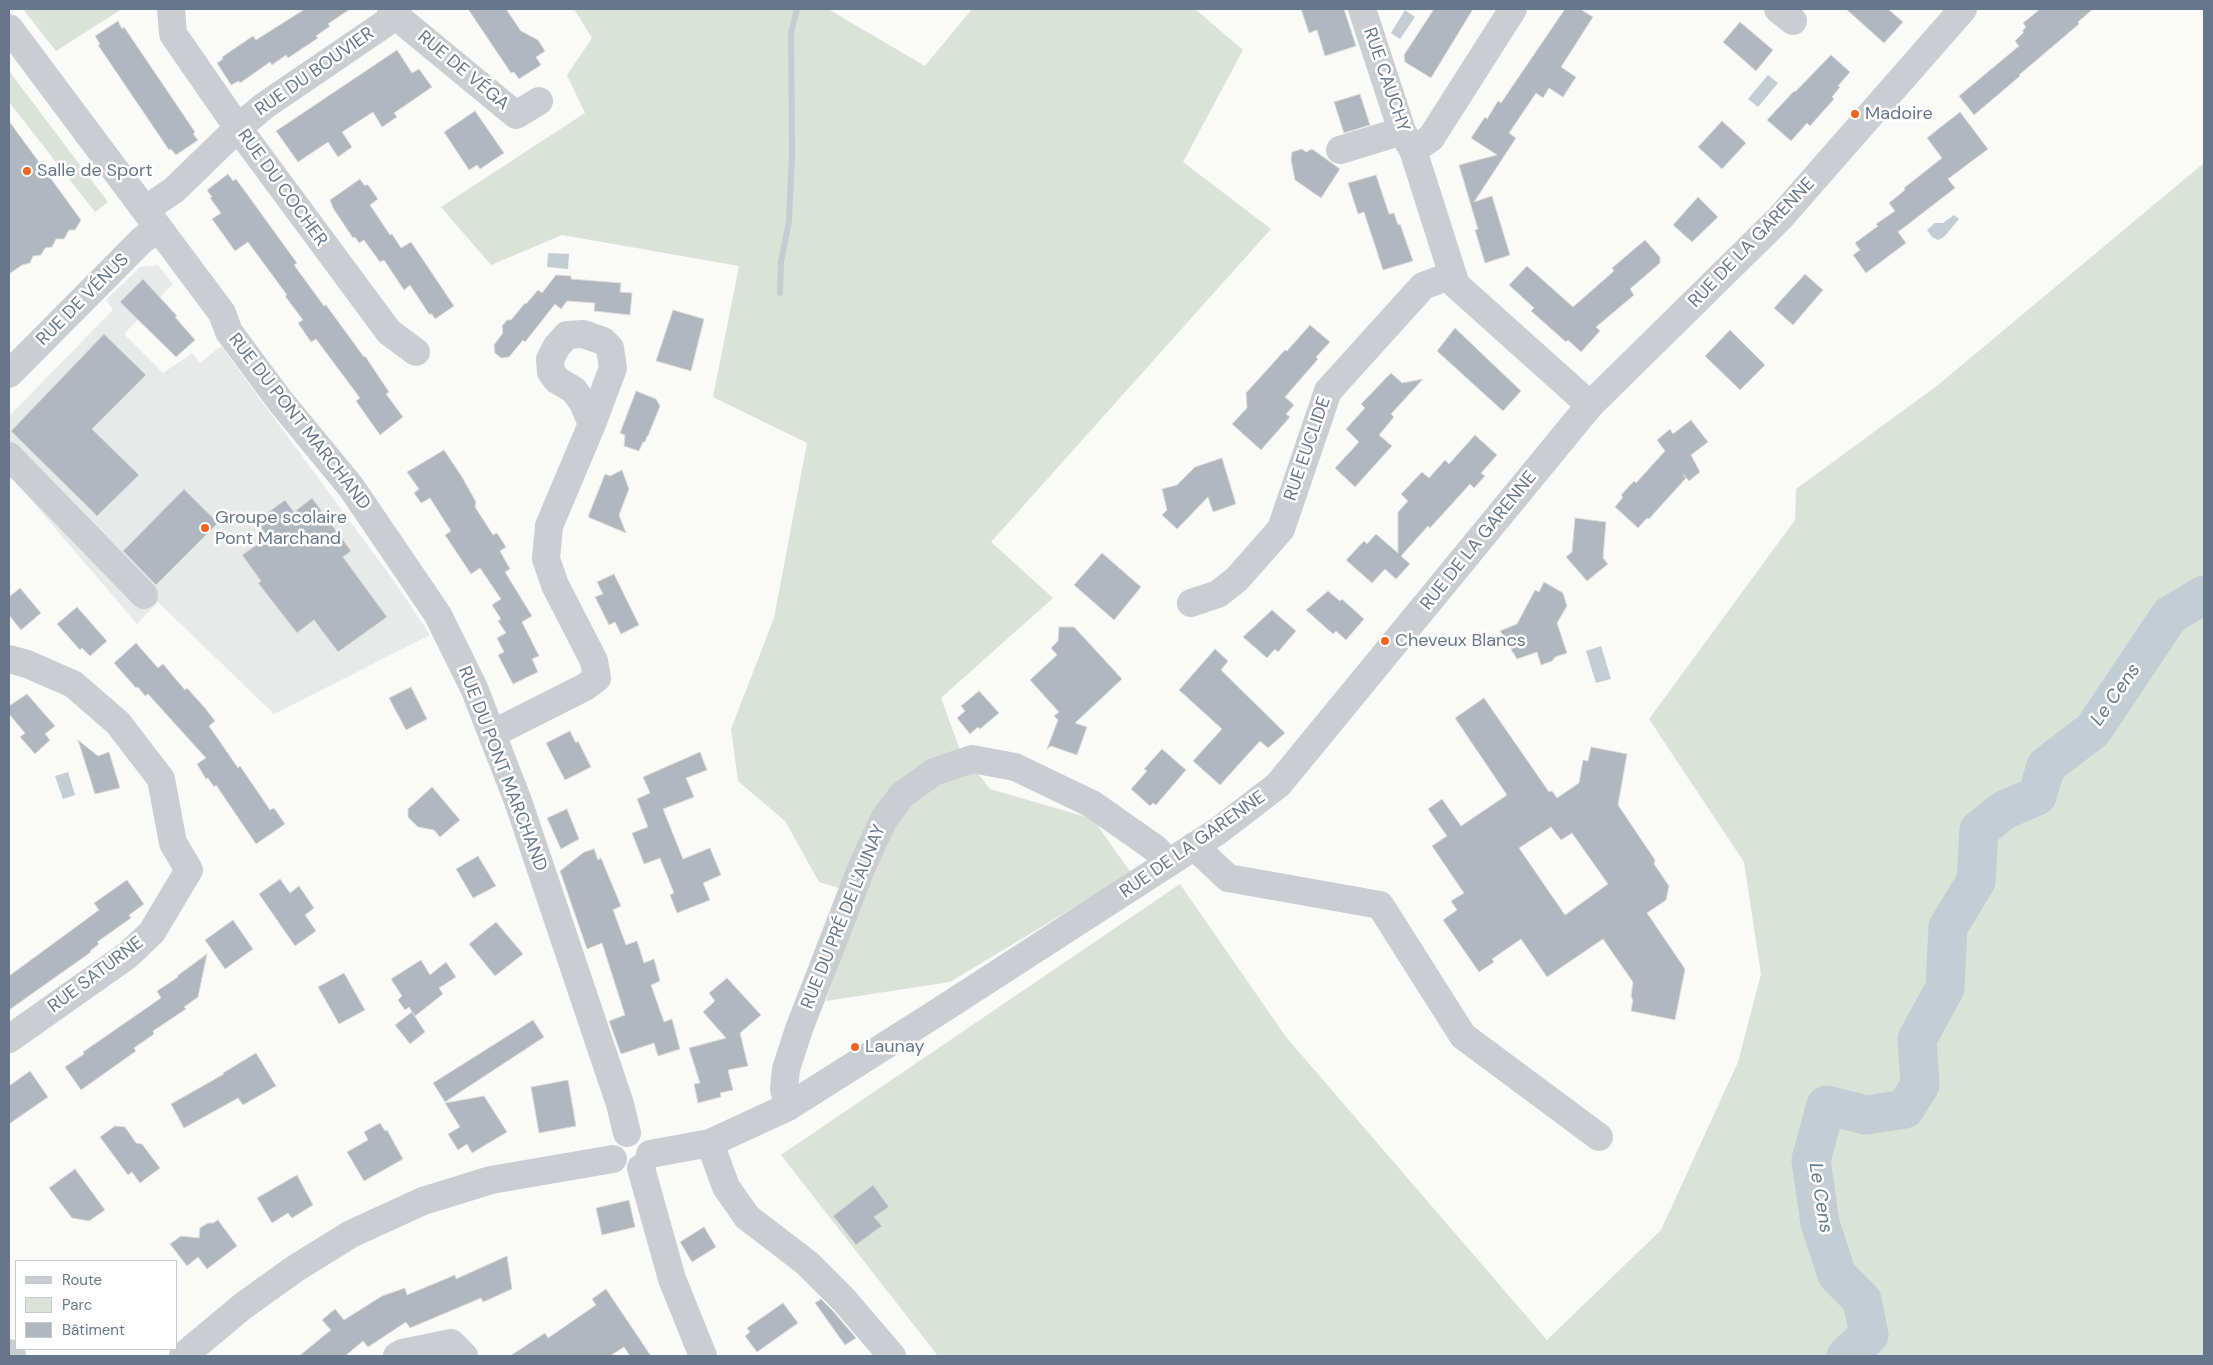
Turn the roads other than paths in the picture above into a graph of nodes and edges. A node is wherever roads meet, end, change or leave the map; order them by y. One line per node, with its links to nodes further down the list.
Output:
1 (171, 9): 8 (street, RUE DU COCHER)
2 (1362, 9): 9 (street, RUE CAUCHY)
3 (1514, 9): 9 (street)
4 (393, 12): 7 (street, RUE DE VÉGA); 8 (street, RUE DU BOUVIER)
5 (1954, 12): 15 (street, RUE DE LA GARENNE)
6 (9, 28): 11 (street, RUE DU PONT MARCHAND)
7 (539, 101)
8 (238, 128): 11 (street, RUE DU BOUVIER); 13 (street, RUE DU COCHER)
9 (1408, 140): 10 (street); 12 (street, RUE CAUCHY)
10 (1340, 150)
11 (152, 219): 14 (street, RUE DE VÉNUS); 21 (street, RUE DU PONT MARCHAND)
12 (1452, 274): 15 (street, RUE CAUCHY); 19 (street, RUE EUCLIDE)
13 (416, 352)
14 (9, 374)
15 (1590, 404): 22 (street, RUE DE LA GARENNE)
16 (592, 424): 21 (street)
17 (9, 456): 18 (street)
18 (144, 595)
19 (1191, 603)
20 (9, 659): 24 (street, RUE SATURNE)
21 (492, 734): 26 (street, RUE DU PONT MARCHAND)
22 (1194, 846): 23 (street, RUE DE LA GARENNE); 27 (street)
23 (1169, 863): 25 (street, RUE DE LA GARENNE); 25 (street, RUE DU PRÉ DE L'AUNAY)
24 (9, 1039)
25 (788, 1107): 28 (street, RUE DE LA GARENNE)
26 (627, 1134): 29 (street); 30 (street)
27 (1599, 1137)
28 (710, 1143): 30 (street, RUE DE LA GARENNE); 37 (street)
29 (613, 1159): 30 (street, RUE DE LA GARENNE); 33 (street)
30 (645, 1161): 36 (street)
31 (9, 1353): 32 (street)
32 (12, 1356)
33 (183, 1356)
34 (396, 1356): 35 (street)
35 (464, 1356)
36 (703, 1356)
37 (892, 1356)

